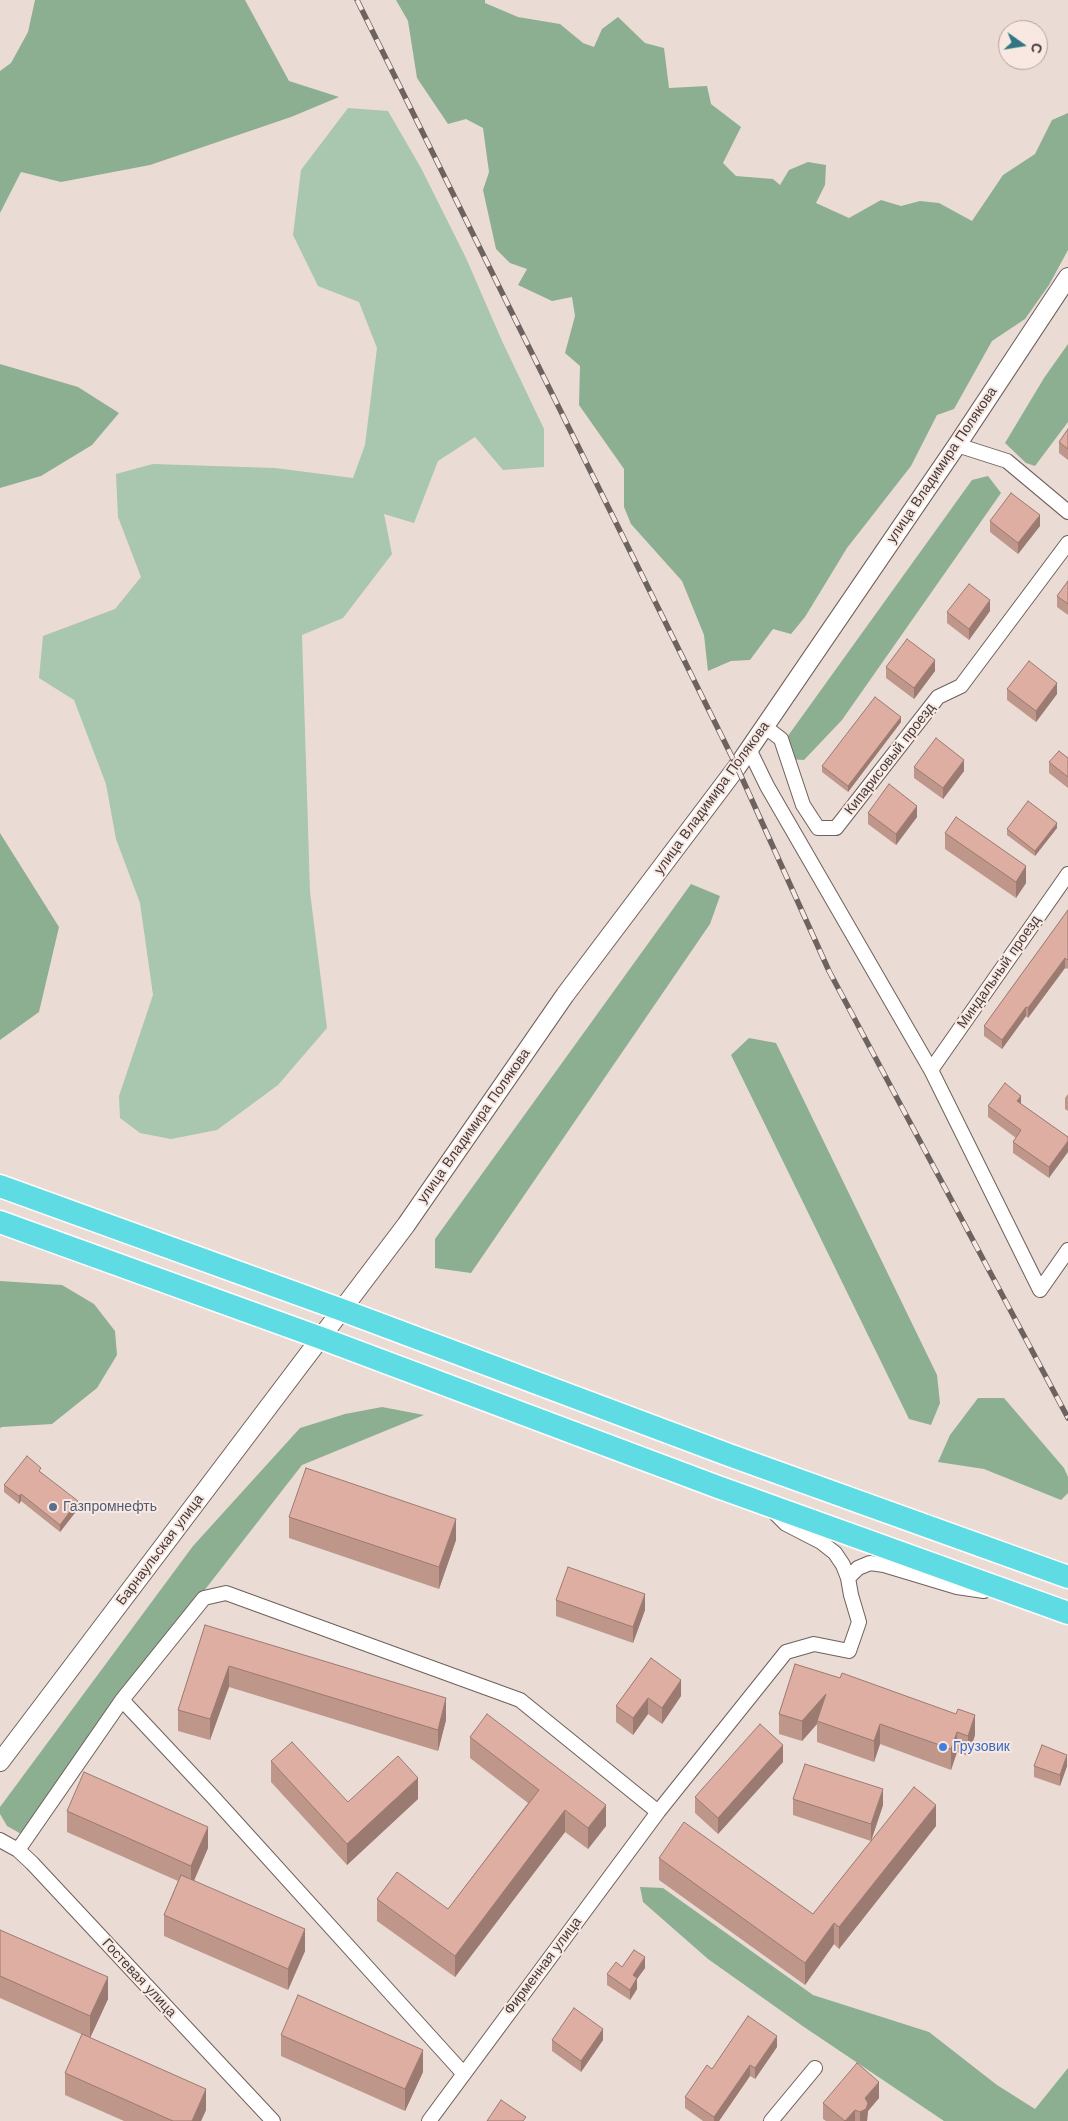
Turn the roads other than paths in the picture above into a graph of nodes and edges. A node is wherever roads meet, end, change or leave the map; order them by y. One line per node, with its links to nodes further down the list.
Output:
1 (1068, 277): 2 (street, улица Владимира Полякова)
2 (957, 445): 3 (street); 5 (street, улица Владимира Полякова)
3 (1068, 512)
4 (1068, 543): 5 (street, Кипарисовый проезд)
5 (764, 726): 6 (street, улица Владимира Полякова)
6 (749, 749): 8 (street); 12 (street, улица Владимира Полякова)
7 (1068, 874): 8 (street, Миндальный проезд)
8 (931, 1070): 11 (street)
9 (0, 1186): 12 (highway)
10 (0, 1222): 13 (highway)
11 (1068, 1250)
12 (342, 1310): 13 (street, улица Владимира Полякова); 15 (highway)
13 (321, 1338): 14 (highway); 20 (street, Барнаульская улица)
14 (762, 1502): 16 (street); 17 (highway)
15 (1068, 1577)
16 (848, 1578): 17 (street); 21 (street, Фирменная улица)
17 (1020, 1596): 18 (highway)
18 (1068, 1613)
19 (122, 1700): 21 (street); 23 (street); 25 (street)
20 (0, 1762)
21 (658, 1812): 25 (street, Фирменная улица)
22 (0, 1840): 23 (street, Гостевая улица)
23 (18, 1850): 26 (street, Гостевая улица)
24 (815, 2068): 28 (street)
25 (463, 2073): 27 (street, Фирменная улица)
26 (273, 2121)
27 (429, 2121)
28 (771, 2121)

